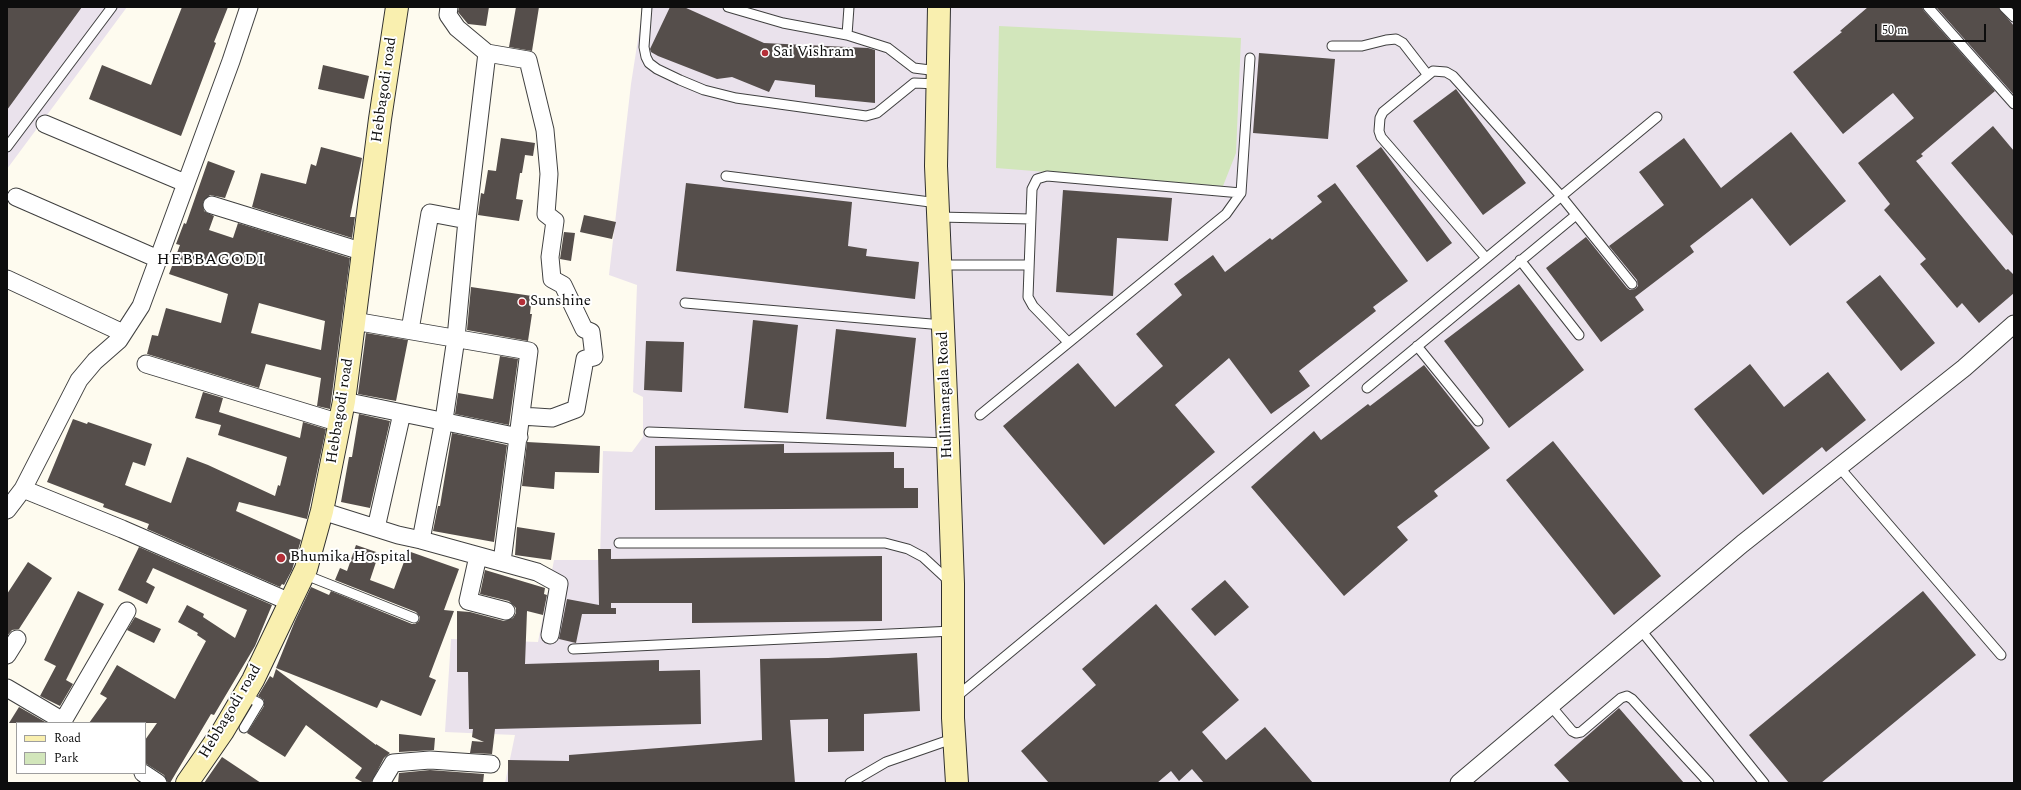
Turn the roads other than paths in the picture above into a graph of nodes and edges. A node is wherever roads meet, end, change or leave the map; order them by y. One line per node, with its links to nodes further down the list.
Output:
1 (112, 7): 23 (lane)
2 (249, 7): 25 (street)
3 (397, 7): 34 (street, Hebbagodi road)
4 (449, 7): 14 (street)
5 (647, 7): 19 (lane)
6 (728, 7): 12 (lane)
7 (849, 7): 12 (lane)
8 (939, 7): 18 (street, Hullimangala Road)
9 (1928, 7): 20 (lane)
10 (2004, 7): 11 (lane)
11 (2014, 17)
12 (847, 35): 16 (lane)
13 (1332, 46): 17 (lane)
14 (488, 53): 33 (street); 57 (street)
15 (1250, 58): 26 (lane)
16 (914, 68): 18 (lane); 19 (lane)
17 (1427, 74): 27 (lane); 35 (lane)
18 (938, 77): 19 (lane); 30 (street, Hullimangala Road)
19 (914, 83)
20 (2014, 104)
21 (1657, 117): 27 (lane)
22 (45, 124): 25 (street)
23 (7, 148)
24 (726, 176): 30 (lane)
25 (185, 183): 36 (street)
26 (1241, 193): 32 (lane); 50 (lane)
27 (1561, 196): 31 (lane); 35 (lane)
28 (16, 197): 36 (street)
29 (212, 205): 34 (street)
30 (938, 210): 32 (lane); 38 (street, Hullimangala Road)
31 (1576, 215): 37 (lane); 41 (lane)
32 (1030, 219): 39 (lane)
33 (467, 220): 46 (street); 49 (street)
34 (364, 252): 43 (street, Hebbagodi road)
35 (1486, 258): 88 (lane)
36 (158, 259): 47 (street)
37 (1520, 260): 48 (lane); 51 (lane)
38 (940, 265): 39 (lane); 45 (street, Hullimangala Road)
39 (1028, 265): 50 (lane)
40 (7, 279): 47 (street)
41 (1632, 284)
42 (685, 304): 45 (lane)
43 (354, 321): 46 (street); 54 (street, Hebbagodi road)
44 (2014, 324): 64 (street)
45 (943, 325): 63 (street, Hullimangala Road)
46 (410, 330): 49 (street)
47 (123, 333): 65 (street)
48 (1579, 336)
49 (456, 338): 57 (street); 58 (street)
50 (1068, 342): 56 (lane)
51 (1417, 346): 53 (lane); 59 (lane)
52 (146, 364): 60 (street)
53 (1367, 388)
54 (344, 402): 55 (street); 60 (street, Hebbagodi road)
55 (402, 413): 58 (street); 68 (street)
56 (980, 415)
57 (521, 416): 62 (street)
58 (444, 420): 62 (street); 69 (street)
59 (1478, 421)
60 (340, 424): 67 (street, Hebbagodi road)
61 (649, 432): 63 (lane)
62 (519, 437): 72 (street)
63 (948, 443): 74 (street, Hullimangala Road)
64 (1839, 467): 79 (street); 85 (lane)
65 (23, 489): 66 (street); 75 (street)
66 (7, 510)
67 (322, 511): 68 (street); 73 (street, Hebbagodi road)
68 (376, 528): 69 (street)
69 (421, 540): 71 (street)
70 (619, 543): 74 (lane)
71 (478, 556): 72 (street); 77 (street)
72 (502, 562): 81 (street)
73 (303, 574): 75 (street, Hebbagodi road); 78 (lane)
74 (953, 584): 80 (street, Hullimangala Road)
75 (290, 602): 87 (street, Hebbagodi road)
76 (127, 611): 90 (street)
77 (506, 611)
78 (414, 618)
79 (1640, 629): 89 (street); 102 (lane)
80 (953, 631): 83 (lane); 88 (street, Hullimangala Road)
81 (550, 635)
82 (17, 640): 84 (street)
83 (573, 649)
84 (7, 655)
85 (2001, 655)
86 (7, 688): 90 (street)
87 (244, 695): 91 (lane); 95 (street, Hebbagodi road)
88 (954, 698): 92 (street, Hullimangala Road)
89 (1550, 705): 100 (street); 101 (lane)
90 (64, 722)
91 (244, 728)
92 (955, 738): 98 (lane); 99 (street, Hullimangala Road)
93 (491, 764): 97 (street)
94 (144, 774): 96 (street)
95 (193, 781)
96 (158, 783)
97 (381, 783)
98 (850, 783)
99 (957, 783)
100 (1460, 783)
101 (1709, 783)
102 (1764, 783)

